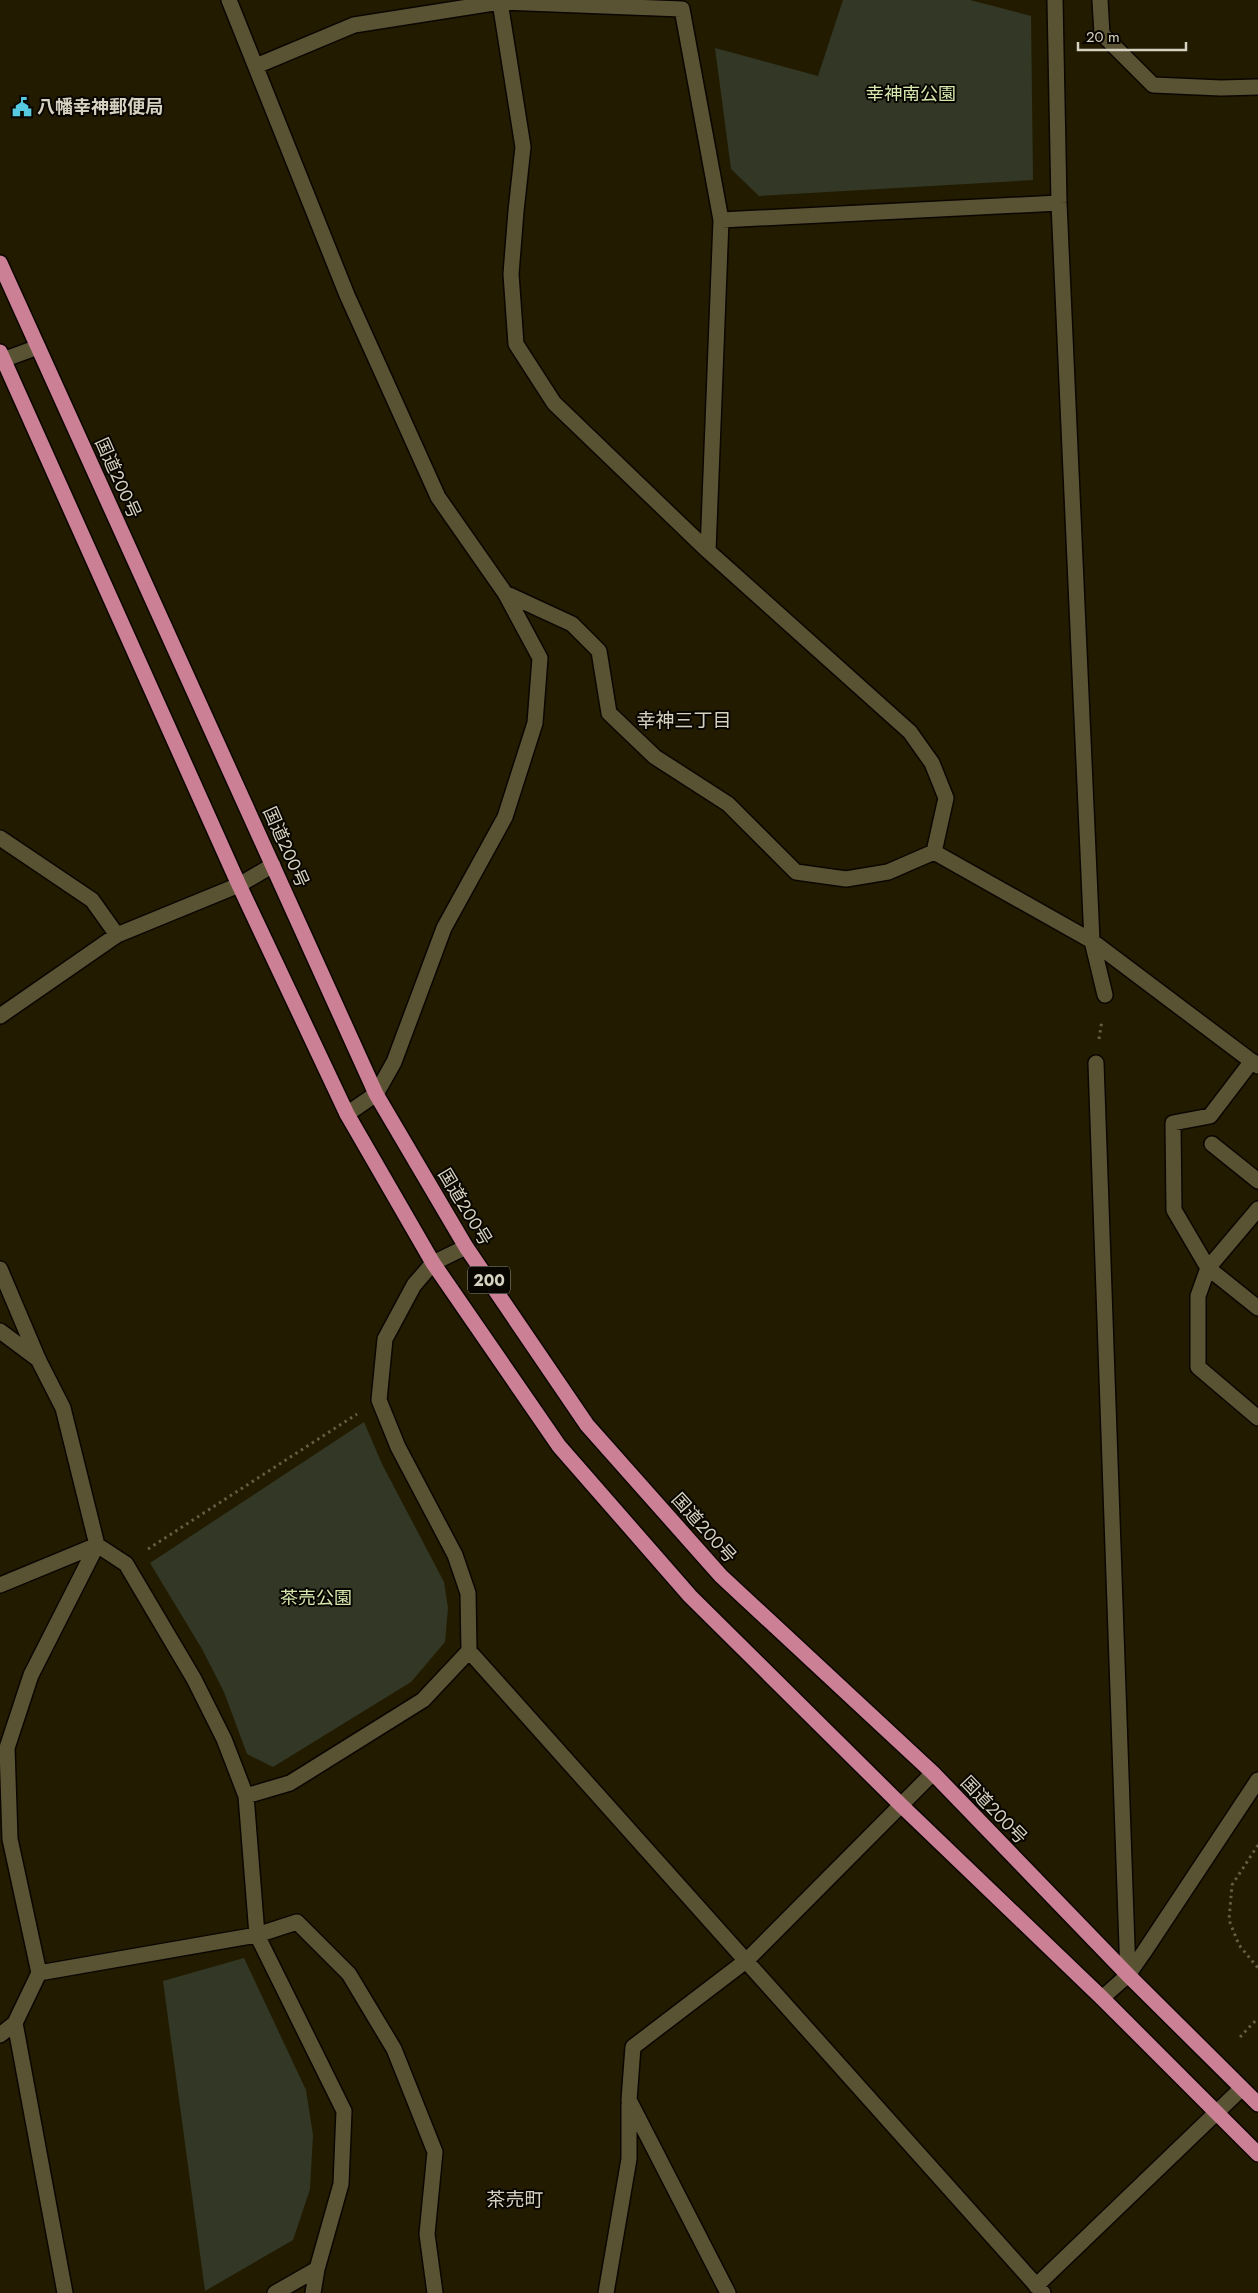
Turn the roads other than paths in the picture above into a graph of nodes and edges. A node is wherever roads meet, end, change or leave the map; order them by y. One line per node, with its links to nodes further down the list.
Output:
1 (229, 0): 6 (street)
2 (1055, 0): 8 (street)
3 (1100, 0): 7 (street)
4 (500, 2): 5 (street); 6 (street); 13 (street)
5 (684, 3): 9 (street)
6 (256, 66): 14 (street)
7 (1258, 87)
8 (1059, 203): 9 (street); 20 (street)
9 (721, 220): 13 (street)
10 (0, 263): 11 (highway, 国道200号 / 200)
11 (38, 347): 12 (street); 17 (highway, 国道200号 / 200)
12 (1, 357): 18 (highway, 200)
13 (708, 551): 16 (street)
14 (505, 594): 16 (street); 25 (street)
15 (0, 838): 19 (street)
16 (934, 852): 20 (street)
17 (273, 865): 18 (street); 25 (highway, 国道200号 / 200)
18 (239, 884): 19 (street); 26 (highway, 200)
19 (117, 935): 22 (street)
20 (1092, 941): 21 (street); 24 (street)
21 (1105, 995)
22 (0, 1016)
23 (1096, 1063): 49 (street)
24 (1255, 1064): 32 (street)
25 (376, 1094): 26 (street); 30 (highway, 国道200号 / 200)
26 (348, 1114): 31 (highway, 200)
27 (1212, 1144): 28 (street)
28 (1258, 1181)
29 (1258, 1210): 32 (street)
30 (466, 1247): 31 (street); 41 (highway, 国道200号 / 200)
31 (433, 1263): 40 (street); 44 (highway, 200)
32 (1208, 1268): 34 (street); 37 (street)
33 (0, 1269): 36 (street)
34 (1258, 1308)
35 (0, 1331): 36 (street)
36 (39, 1361): 38 (street)
37 (1258, 1418)
38 (97, 1545): 39 (street); 43 (street); 45 (street)
39 (0, 1585)
40 (469, 1651): 43 (street); 47 (street)
41 (933, 1773): 44 (street); 49 (highway, 国道200号 / 200)
42 (1258, 1780): 49 (street)
43 (246, 1796): 46 (street)
44 (902, 1806): 47 (street); 50 (highway, 200)
45 (5, 1841): 48 (street)
46 (257, 1935): 48 (street); 58 (street); 63 (street)
47 (747, 1960): 54 (street); 59 (street)
48 (39, 1973): 51 (street)
49 (1128, 1975): 50 (street); 53 (highway, 国道200号 / 200)
50 (1102, 1998): 56 (highway, 200)
51 (15, 2024): 52 (street); 60 (street)
52 (0, 2035)
53 (1241, 2088): 55 (highway, 国道200号 / 200); 56 (street)
54 (629, 2100): 64 (street); 65 (street)
55 (1258, 2104)
56 (1216, 2112): 57 (highway, 200); 59 (street)
57 (1258, 2154)
58 (316, 2269): 61 (street); 62 (street)
59 (1040, 2289)
60 (65, 2293)
61 (274, 2293)
62 (313, 2293)
63 (435, 2293)
64 (606, 2293)
65 (728, 2293)

